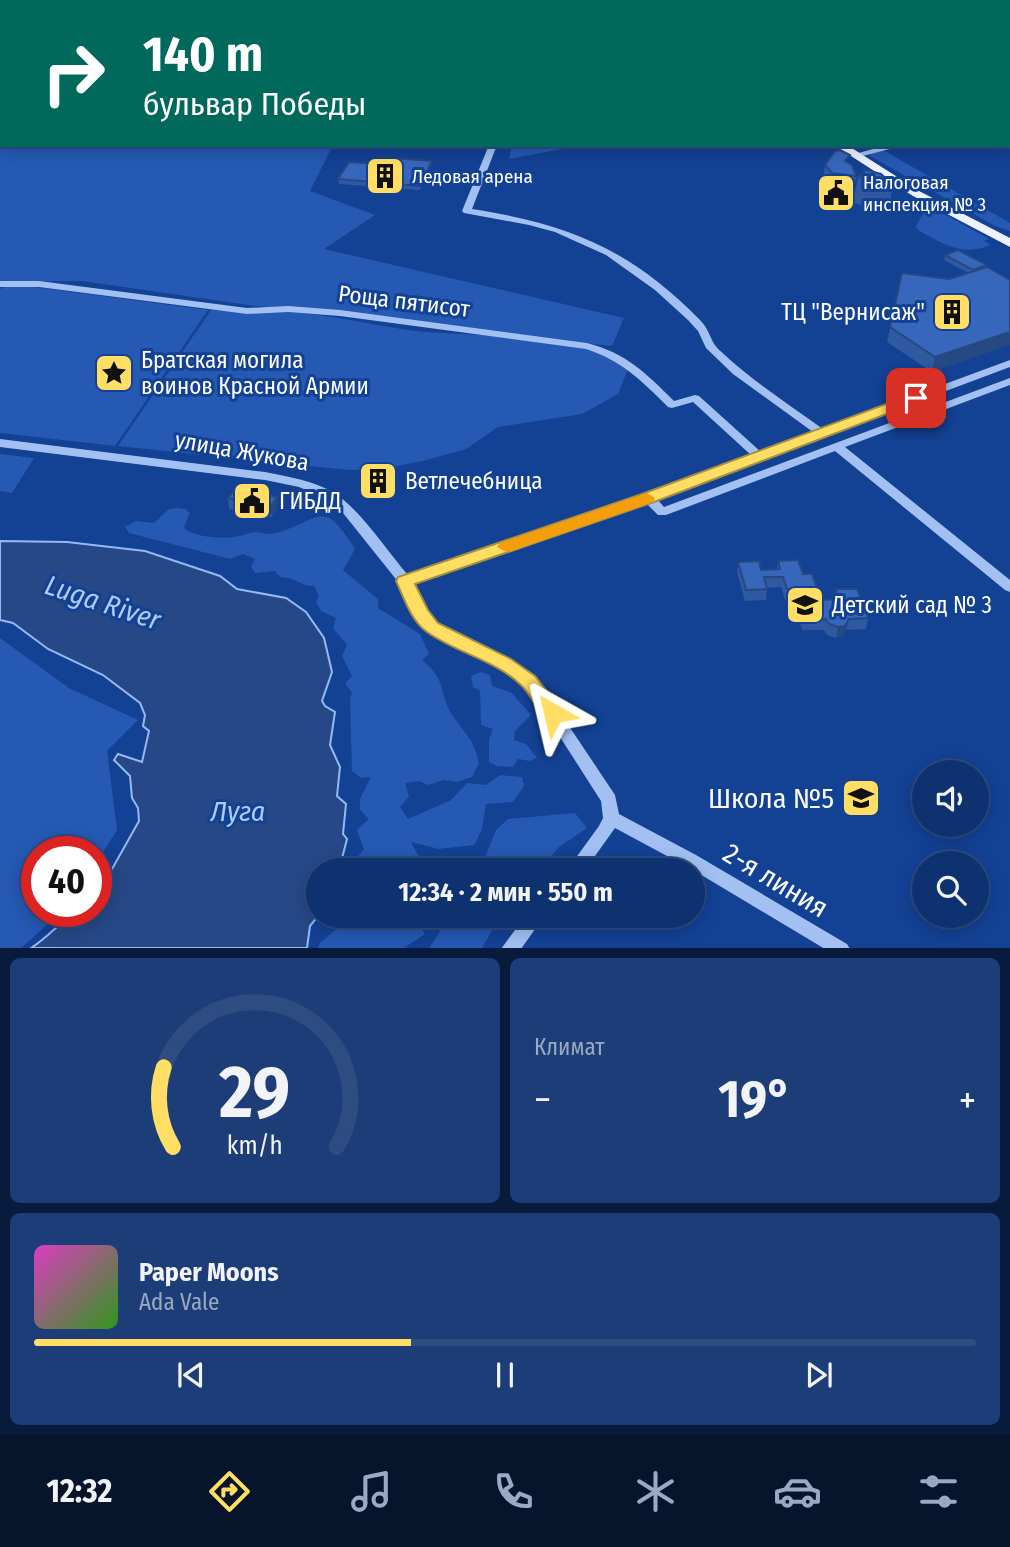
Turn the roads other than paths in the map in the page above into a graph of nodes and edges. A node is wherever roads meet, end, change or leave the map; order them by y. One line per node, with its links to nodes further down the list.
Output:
1 (492, 147): 10 (street)
2 (843, 147): 5 (main road)
3 (848, 147): 5 (main road)
4 (891, 147): 5 (street)
5 (857, 154): 6 (main road)
6 (1009, 240)
7 (0, 284): 13 (street, Роща пятисот)
8 (1010, 363): 10 (street)
9 (1010, 381): 12 (street)
10 (821, 433): 13 (street)
11 (0, 443): 15 (street, улица Жукова)
12 (836, 446): 14 (street); 16 (street)
13 (759, 456): 14 (street)
14 (648, 498): 15 (street)
15 (405, 581): 17 (street, улица Жукова)
16 (1010, 587)
17 (611, 818): 18 (street); 21 (street, 2-я линия)
18 (584, 858)
19 (526, 928): 20 (street)
20 (510, 948)
21 (841, 948)

